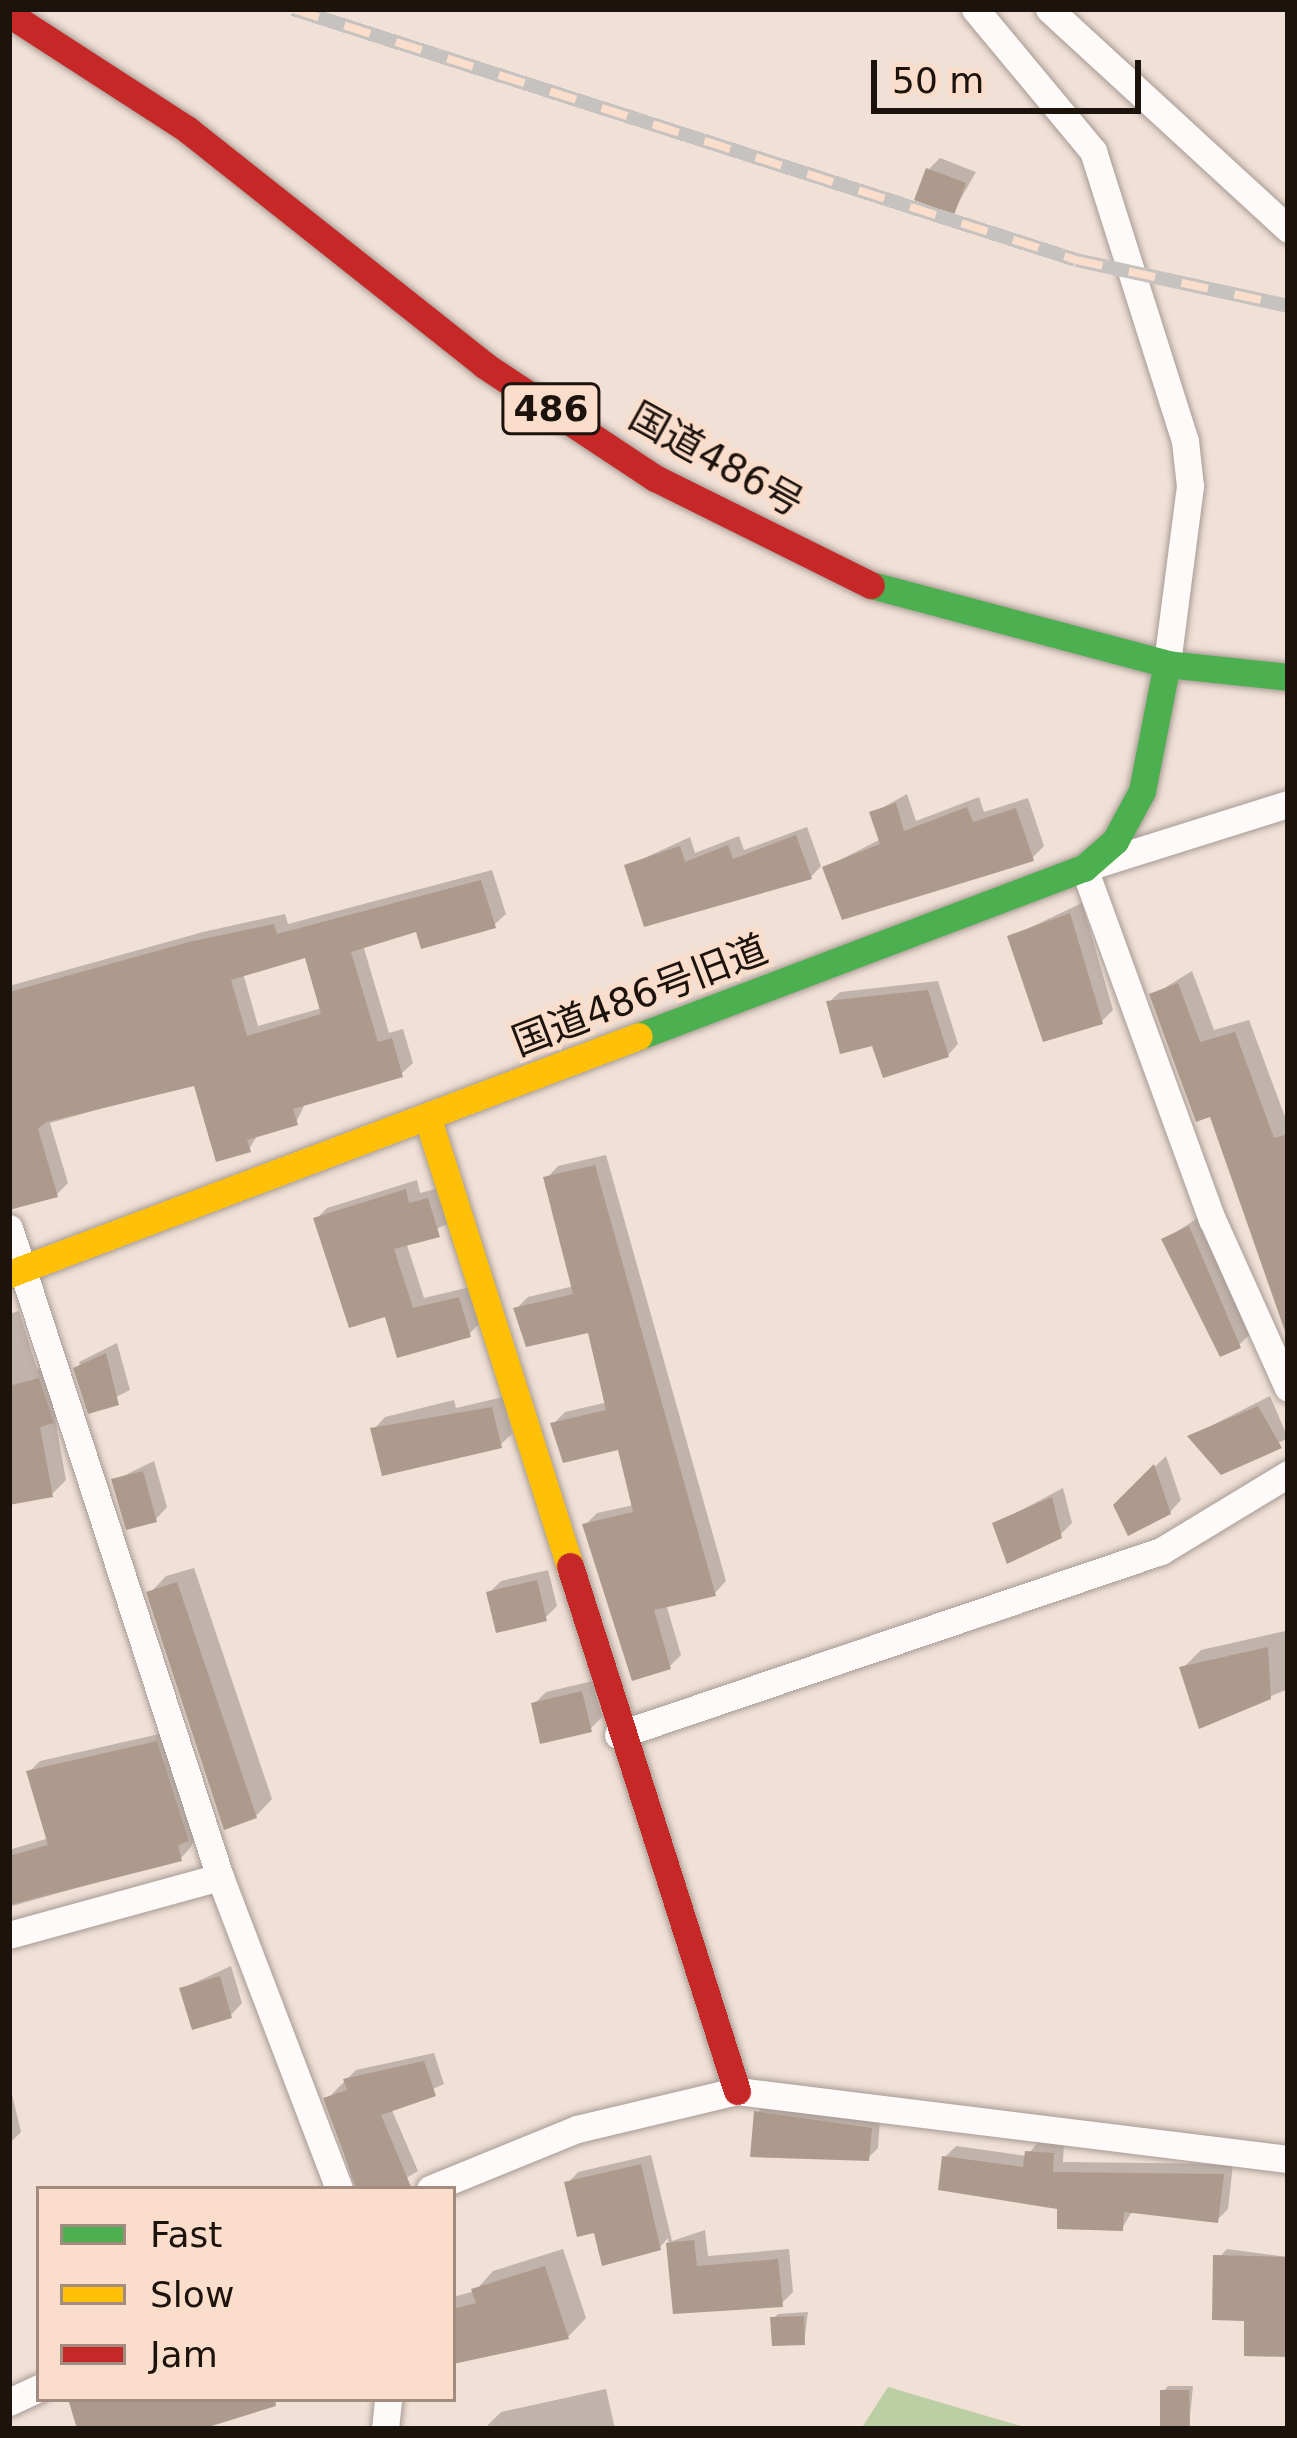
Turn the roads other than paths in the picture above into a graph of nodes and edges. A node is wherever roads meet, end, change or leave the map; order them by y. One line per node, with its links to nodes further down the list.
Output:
1 (975, 9): 5 (street)
2 (1049, 9): 4 (street)
3 (9, 14): 5 (main road, 国道486号 / 486)
4 (1288, 230)
5 (1167, 664): 6 (main road, 国道486号 / 486); 8 (main road, 国道486号旧道)
6 (1288, 677)
7 (1288, 804): 8 (street)
8 (1084, 868): 9 (main road, 国道486号旧道); 12 (street)
9 (428, 1119): 11 (main road, 国道486号旧道); 14 (main road)
10 (9, 1228): 11 (street)
11 (17, 1271): 15 (street)
12 (1288, 1388)
13 (1288, 1474): 14 (street)
14 (618, 1735): 17 (main road)
15 (220, 1877): 16 (street); 19 (street)
16 (9, 1934)
17 (737, 2091): 18 (street); 20 (street)
18 (1288, 2159)
19 (338, 2186)
20 (437, 2186)
21 (36, 2388): 22 (street)
22 (9, 2402)

